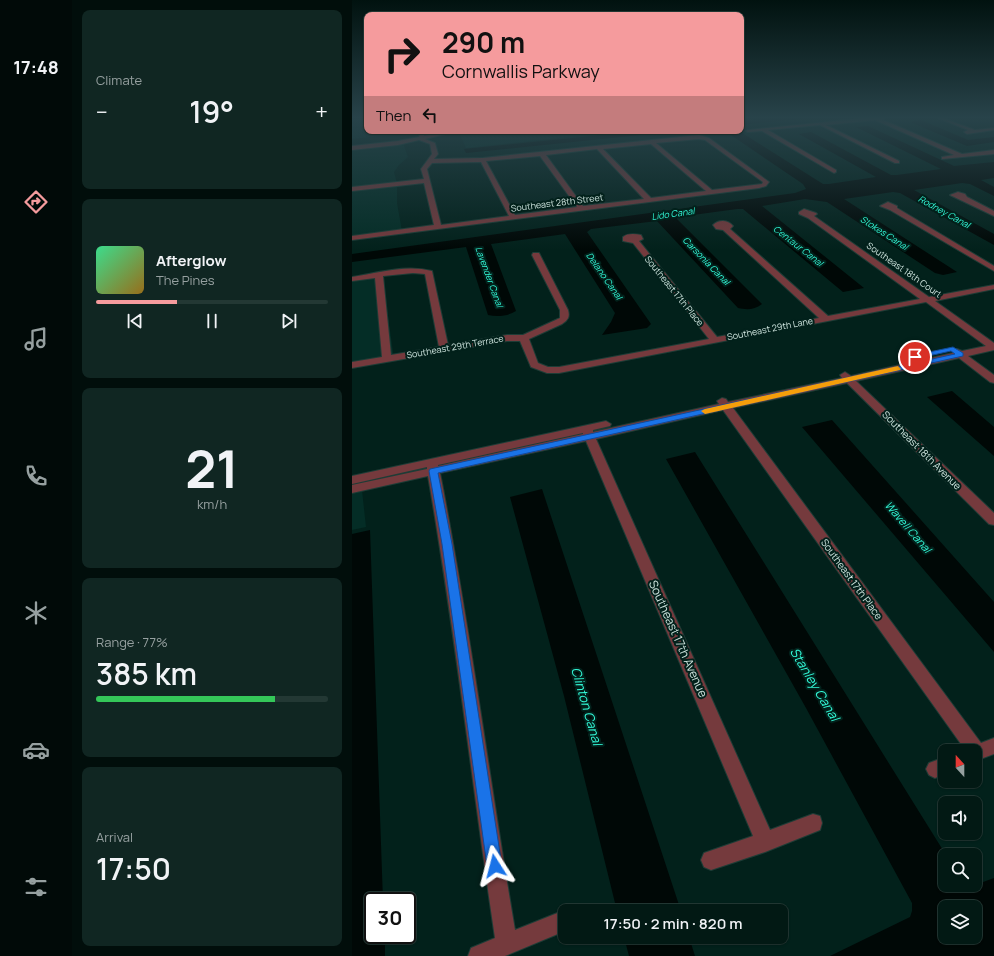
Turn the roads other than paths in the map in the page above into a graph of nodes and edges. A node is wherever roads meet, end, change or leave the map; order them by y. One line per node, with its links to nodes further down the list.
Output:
1 (430, 162): 2 (street); 12 (street)
2 (440, 162)
3 (484, 162): 21 (street)
4 (548, 162): 17 (street)
5 (612, 162): 16 (street)
6 (675, 162): 14 (street)
7 (739, 162): 14 (street, Southeast 28th Street)
8 (818, 162): 11 (street)
9 (893, 162): 10 (street)
10 (898, 164)
11 (841, 173)
12 (426, 181): 13 (street); 22 (street)
13 (352, 189)
14 (711, 192): 16 (street, Southeast 28th Street)
15 (962, 198): 19 (street)
16 (649, 200): 17 (street, Southeast 28th Street)
17 (582, 208): 21 (street, Southeast 28th Street)
18 (892, 208): 27 (street)
19 (994, 214)
20 (810, 216): 31 (street, Southeast 18th Court)
21 (512, 218): 22 (street, Southeast 28th Street)
22 (438, 227): 24 (street, Southeast 28th Street)
23 (726, 228): 32 (street)
24 (352, 238)
25 (635, 241): 34 (street, Southeast 17th Place)
26 (531, 254): 33 (street)
27 (994, 269)
28 (379, 275): 29 (street); 36 (street); 38 (street)
29 (352, 279)
30 (994, 287): 31 (street, Southeast 29th Lane)
31 (928, 300): 32 (street, Southeast 29th Lane); 35 (street, Southeast 18th Court)
32 (826, 319): 34 (street, Southeast 29th Lane)
33 (524, 338): 34 (street, Southeast 29th Lane); 36 (street, Southeast 29th Terrace)
34 (715, 340)
35 (992, 344): 37 (street)
36 (444, 348): 38 (street, Southeast 29th Terrace)
37 (956, 352): 40 (street); 41 (street)
38 (387, 359): 39 (street, Southeast 29th Terrace)
39 (352, 365)
40 (846, 376): 42 (street); 47 (street, Southeast 18th Avenue)
41 (994, 380)
42 (724, 403): 43 (street); 48 (street, Southeast 17th Place)
43 (588, 433): 44 (street); 52 (street, Southeast 17th Avenue)
44 (432, 467): 45 (street); 46 (street); 55 (street)
45 (352, 480)
46 (352, 489)
47 (994, 521)
48 (970, 744)
49 (994, 746): 50 (street, Southeast 17th Place)
50 (982, 751)
51 (813, 823): 52 (street)
52 (765, 842): 53 (street)
53 (711, 860)
54 (558, 923): 55 (street)
55 (507, 944): 56 (street)
56 (479, 956)

